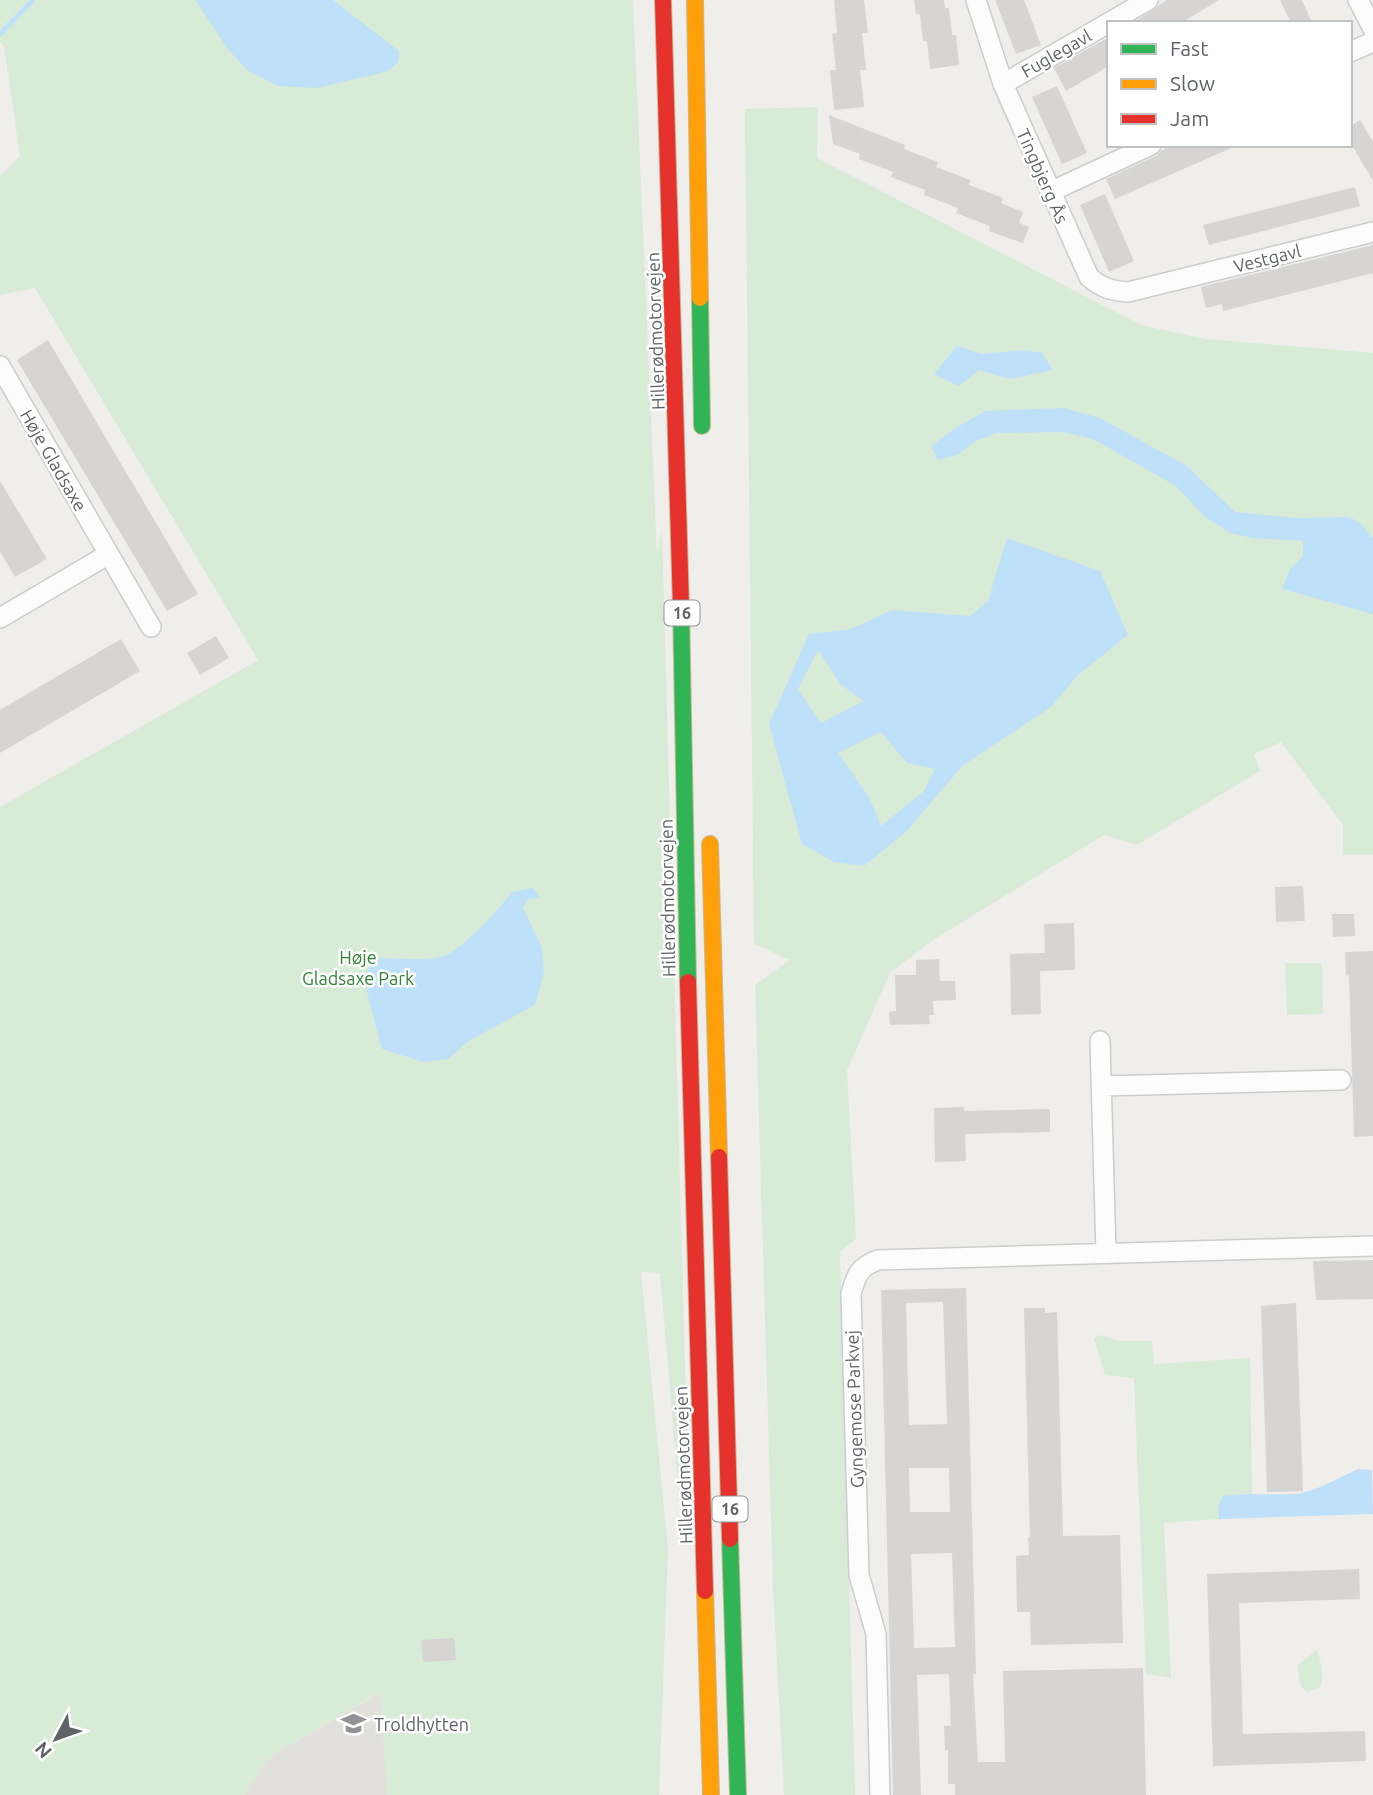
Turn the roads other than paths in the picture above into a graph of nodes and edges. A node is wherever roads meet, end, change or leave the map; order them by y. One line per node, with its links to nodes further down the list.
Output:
1 (663, 0): 28 (highway, Hillerødmotorvejen / 16)
2 (695, 0): 17 (highway)
3 (976, 0): 11 (street, Tingbjerg Ås)
4 (1148, 0): 6 (street, Fuglegavl)
5 (1358, 0): 8 (street)
6 (1112, 21)
7 (1107, 24): 11 (street, Fuglegavl)
8 (1373, 29)
9 (1373, 42): 10 (street)
10 (1352, 51)
11 (1003, 84): 13 (street, Tingbjerg Ås)
12 (1147, 147): 13 (street)
13 (1050, 192): 15 (street, Tingbjerg Ås)
14 (1373, 232): 15 (street, Vestgavl)
15 (1161, 285)
16 (0, 366): 18 (street, Høje Gladsaxe)
17 (702, 444)
18 (109, 554): 19 (street); 20 (street, Høje Gladsaxe)
19 (0, 618)
20 (151, 627)
21 (710, 834): 25 (highway, 16)
22 (1100, 1041): 24 (street)
23 (1342, 1080): 24 (street)
24 (1102, 1086): 27 (street)
25 (722, 1223): 29 (highway); 32 (highway, 16)
26 (1373, 1246): 27 (street, Gyngemose Parkvej)
27 (1106, 1253): 33 (street, Gyngemose Parkvej)
28 (701, 1434): 30 (highway); 31 (highway, Hillerødmotorvejen / 16)
29 (746, 1527)
30 (690, 1641)
31 (711, 1795)
32 (738, 1795)
33 (880, 1795)

